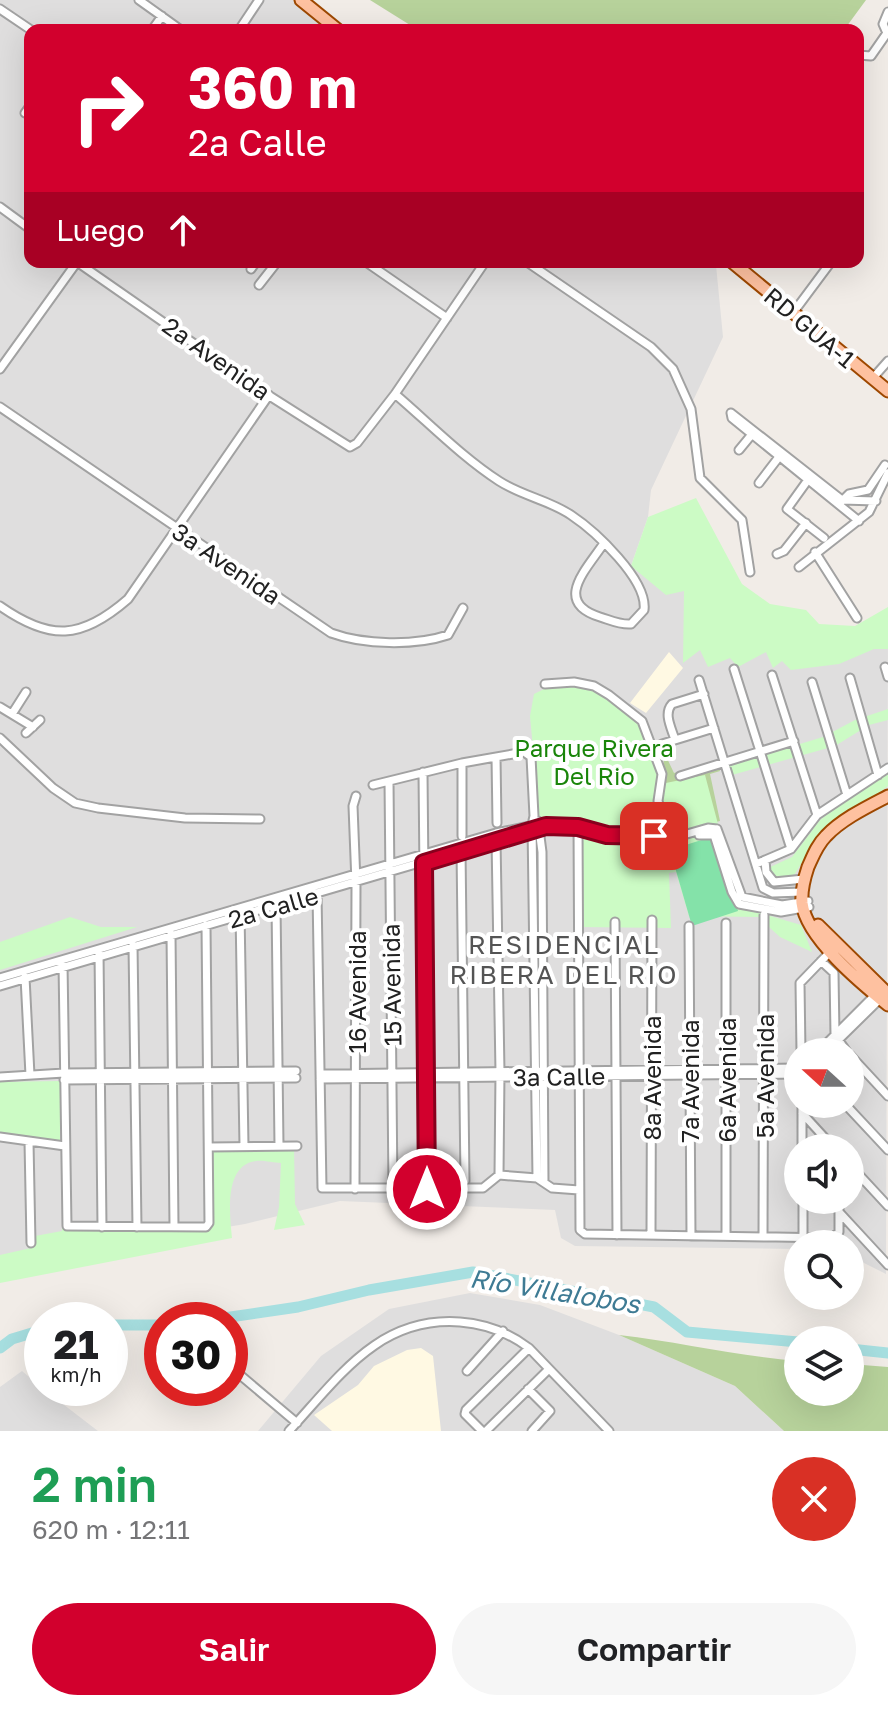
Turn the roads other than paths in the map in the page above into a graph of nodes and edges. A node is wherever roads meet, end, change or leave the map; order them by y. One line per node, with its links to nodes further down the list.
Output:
1 (139, 0): 4 (street)
2 (259, 0): 10 (street)
3 (301, 0): 11 (main road)
4 (149, 3): 7 (street)
5 (0, 9): 12 (street)
6 (888, 12): 13 (street)
7 (162, 16): 8 (street); 9 (street)
8 (156, 24)
9 (173, 24)
10 (243, 24)
11 (331, 24)
12 (24, 25)
13 (888, 34): 14 (street)
14 (864, 55)
15 (0, 207): 16 (street)
16 (24, 225)
17 (73, 268): 29 (street)
18 (86, 268): 33 (street, 2a Avenida)
19 (272, 268): 25 (street)
20 (375, 268): 27 (street)
21 (481, 268): 27 (street)
22 (536, 268): 50 (street)
23 (741, 268): 26 (main road, RD GUA-1)
24 (827, 268): 26 (street)
25 (259, 285)
26 (793, 313): 30 (main road, RD GUA-1)
27 (447, 318): 32 (street)
28 (888, 361): 30 (street)
29 (0, 369)
30 (872, 379): 31 (main road, RD GUA-1)
31 (888, 391)
32 (395, 394): 33 (street, 2a Avenida); 46 (street)
33 (269, 395): 44 (street)
34 (0, 407): 44 (street, 3a Avenida)
35 (739, 450): 36 (street)
36 (782, 454): 38 (street); 39 (street)
37 (887, 469): 40 (street); 41 (street)
38 (810, 477): 41 (street); 43 (street)
39 (759, 483)
40 (876, 501): 41 (street); 42 (street)
41 (841, 502): 42 (street)
42 (859, 521): 47 (street)
43 (806, 523): 45 (street); 48 (street)
44 (176, 529): 51 (street); 52 (street, 3a Avenida)
45 (824, 538)
46 (604, 543): 46 (street)
47 (815, 552): 49 (street); 53 (street)
48 (777, 554)
49 (799, 567)
50 (750, 572)
51 (0, 606)
52 (463, 608)
53 (857, 618)
54 (885, 667): 57 (street)
55 (734, 669): 72 (street)
56 (772, 675): 70 (street)
57 (888, 677)
58 (850, 678): 78 (street)
59 (699, 680): 63 (street)
60 (812, 682): 82 (street)
61 (545, 684): 91 (street)
62 (26, 692): 65 (street)
63 (704, 694): 67 (street); 69 (street)
64 (0, 707): 65 (street)
65 (12, 714): 66 (street)
66 (40, 720)
67 (714, 728): 69 (street); 75 (street)
68 (0, 738): 86 (street)
69 (675, 740): 71 (street)
70 (794, 741): 72 (street); 85 (street)
71 (662, 744)
72 (760, 752): 75 (street); 93 (street)
73 (496, 757): 74 (street); 87 (street); 88 (street)
74 (462, 763): 77 (street); 92 (street)
75 (725, 763): 79 (street); 95 (street)
76 (888, 768): 78 (street)
77 (423, 772): 80 (street); 94 (street)
78 (878, 775): 82 (street)
79 (680, 776)
80 (389, 781): 81 (street); 96 (street, 15 Avenida)
81 (373, 785)
82 (847, 795): 85 (street)
83 (356, 796): 97 (street, 16 Avenida)
84 (888, 796): 99 (main road)
85 (817, 815): 93 (street)
86 (260, 819)
87 (497, 823)
88 (538, 824): 89 (street, 2a Calle); 90 (street, 2a Calle); 131 (street)
89 (578, 825): 91 (street, 2a Calle); 126 (street)
90 (496, 836): 92 (street, 2a Calle); 130 (street)
91 (670, 840): 99 (street)
92 (462, 843): 94 (street, 2a Calle); 137 (street)
93 (791, 849): 95 (street)
94 (423, 859): 96 (street, 2a Calle); 136 (street)
95 (760, 862): 99 (street); 99 (street)
96 (390, 869): 97 (street, 2a Calle); 143 (street, 15 Avenida)
97 (355, 878): 98 (street, 2a Calle); 142 (street, 16 Avenida)
98 (317, 890): 100 (street, 2a Calle); 141 (street)
99 (805, 898): 110 (main road); 113 (main road)
100 (276, 902): 101 (street, 2a Calle); 129 (street)
101 (240, 912): 104 (street, 2a Calle); 134 (street)
102 (764, 915): 122 (street, 5a Avenida)
103 (652, 920): 128 (street, 8a Avenida)
104 (206, 922): 108 (street, 2a Calle); 133 (street)
105 (615, 922): 127 (street)
106 (726, 923): 125 (street, 6a Avenida)
107 (689, 926): 124 (street, 7a Avenida)
108 (171, 933): 109 (street, 2a Calle); 140 (street)
109 (133, 944): 111 (street, 2a Calle); 139 (street)
110 (828, 951): 112 (street); 113 (main road); 118 (main road)
111 (99, 953): 114 (street, 2a Calle); 138 (street)
112 (821, 961): 119 (street); 120 (street)
113 (856, 963): 118 (main road)
114 (63, 964): 115 (street, 2a Calle); 145 (street)
115 (25, 976): 116 (street, 2a Calle); 117 (street, 2a Calle); 132 (street)
116 (0, 978)
117 (0, 986)
118 (882, 995): 120 (street)
119 (801, 1038)
120 (836, 1038)
121 (864, 1070): 146 (street)
122 (764, 1071): 123 (street, 3a Calle); 125 (street, 3a Calle); 175 (street, 5a Avenida)
123 (784, 1071)
124 (688, 1072): 125 (street, 3a Calle); 128 (street, 3a Calle); 173 (street, 7a Avenida)
125 (725, 1072): 174 (street, 6a Avenida)
126 (579, 1073): 127 (street, 3a Calle); 131 (street, 3a Calle); 165 (street)
127 (615, 1073): 128 (street, 3a Calle); 171 (street)
128 (651, 1073): 172 (street, 8a Avenida)
129 (278, 1074): 134 (street); 135 (street); 154 (street)
130 (500, 1074): 131 (street, 3a Calle); 137 (street, 3a Calle); 158 (street)
131 (540, 1074): 159 (street)
132 (30, 1075): 144 (street); 145 (street)
133 (208, 1075): 134 (street); 140 (street); 156 (street)
134 (242, 1075): 153 (street)
135 (296, 1075)
136 (427, 1075): 137 (street, 3a Calle); 143 (street, 3a Calle); 164 (street)
137 (465, 1075): 161 (street)
138 (100, 1076): 139 (street); 145 (street); 169 (street)
139 (135, 1076): 140 (street); 170 (street)
140 (172, 1076): 168 (street)
141 (320, 1076): 142 (street, 3a Calle); 162 (street)
142 (356, 1076): 143 (street, 3a Calle); 162 (street, 16 Avenida)
143 (392, 1076): 163 (street, 15 Avenida)
144 (0, 1077)
145 (64, 1077): 152 (street)
146 (888, 1096)
147 (809, 1118): 149 (street)
148 (858, 1118): 157 (street)
149 (823, 1134)
150 (0, 1137): 151 (street)
151 (29, 1142): 152 (street); 177 (street)
152 (65, 1146): 169 (street)
153 (244, 1146): 154 (street); 156 (street)
154 (279, 1146): 155 (street)
155 (297, 1146)
156 (209, 1147): 168 (street)
157 (888, 1150)
158 (499, 1175): 159 (street); 164 (street)
159 (541, 1180): 165 (street)
160 (864, 1180): 166 (street)
161 (465, 1181)
162 (355, 1189): 163 (street)
163 (393, 1189): 164 (street)
164 (427, 1189)
165 (579, 1190): 171 (street)
166 (888, 1206)
167 (841, 1214): 178 (street)
168 (174, 1226): 170 (street)
169 (102, 1227): 170 (street)
170 (137, 1227)
171 (617, 1235): 172 (street)
172 (651, 1235): 173 (street)
173 (691, 1236): 174 (street)
174 (726, 1236): 175 (street)
175 (763, 1237): 176 (street)
176 (784, 1238)
177 (31, 1243)
178 (888, 1265)
179 (503, 1331): 180 (street); 182 (street); 185 (street)
180 (529, 1348): 181 (street); 187 (street)
181 (549, 1369): 184 (street); 189 (street)
182 (467, 1371)
183 (248, 1382): 185 (street)
184 (528, 1389): 187 (street); 188 (street)
185 (297, 1423): 186 (street)
186 (289, 1431)
187 (484, 1431)
188 (532, 1431)
189 (609, 1431)

